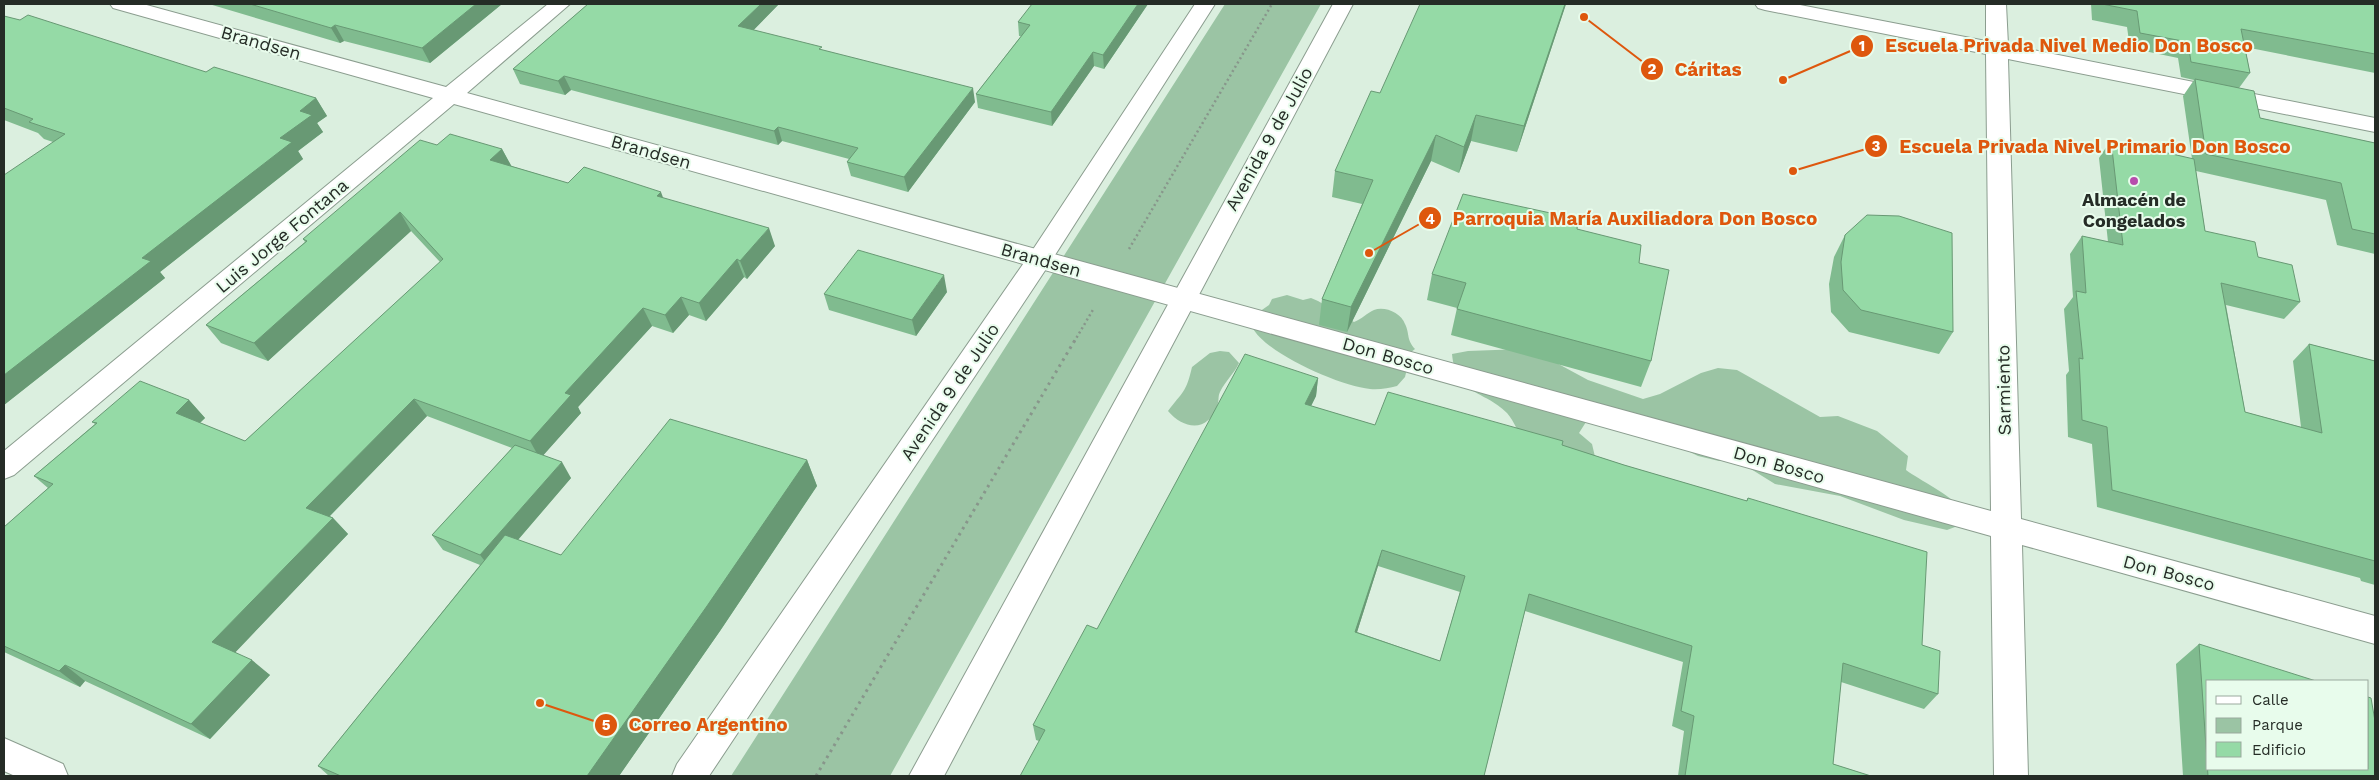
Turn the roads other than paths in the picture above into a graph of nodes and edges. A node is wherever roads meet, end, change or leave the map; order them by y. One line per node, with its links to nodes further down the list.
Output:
1 (120, 4): 8 (street, Brandsen)
2 (560, 4): 8 (street, Luis Jorge Fontana)
3 (1205, 4): 10 (street, Avenida 9 de Julio)
4 (1343, 4): 11 (street, Avenida 9 de Julio)
5 (1765, 4): 7 (street)
6 (1996, 4): 7 (street, Sarmiento)
7 (1996, 50): 9 (street); 13 (street, Sarmiento)
8 (451, 96): 10 (street, Brandsen); 12 (street, Luis Jorge Fontana)
9 (2375, 125)
10 (1039, 260): 11 (street, Brandsen); 17 (street, Avenida 9 de Julio)
11 (1182, 299): 13 (street, Don Bosco); 18 (street, Avenida 9 de Julio)
12 (4, 467)
13 (2007, 529): 14 (street, Don Bosco); 19 (street, Sarmiento)
14 (2375, 630)
15 (4, 754): 16 (street)
16 (51, 776)
17 (689, 776)
18 (926, 776)
19 (2011, 776)

